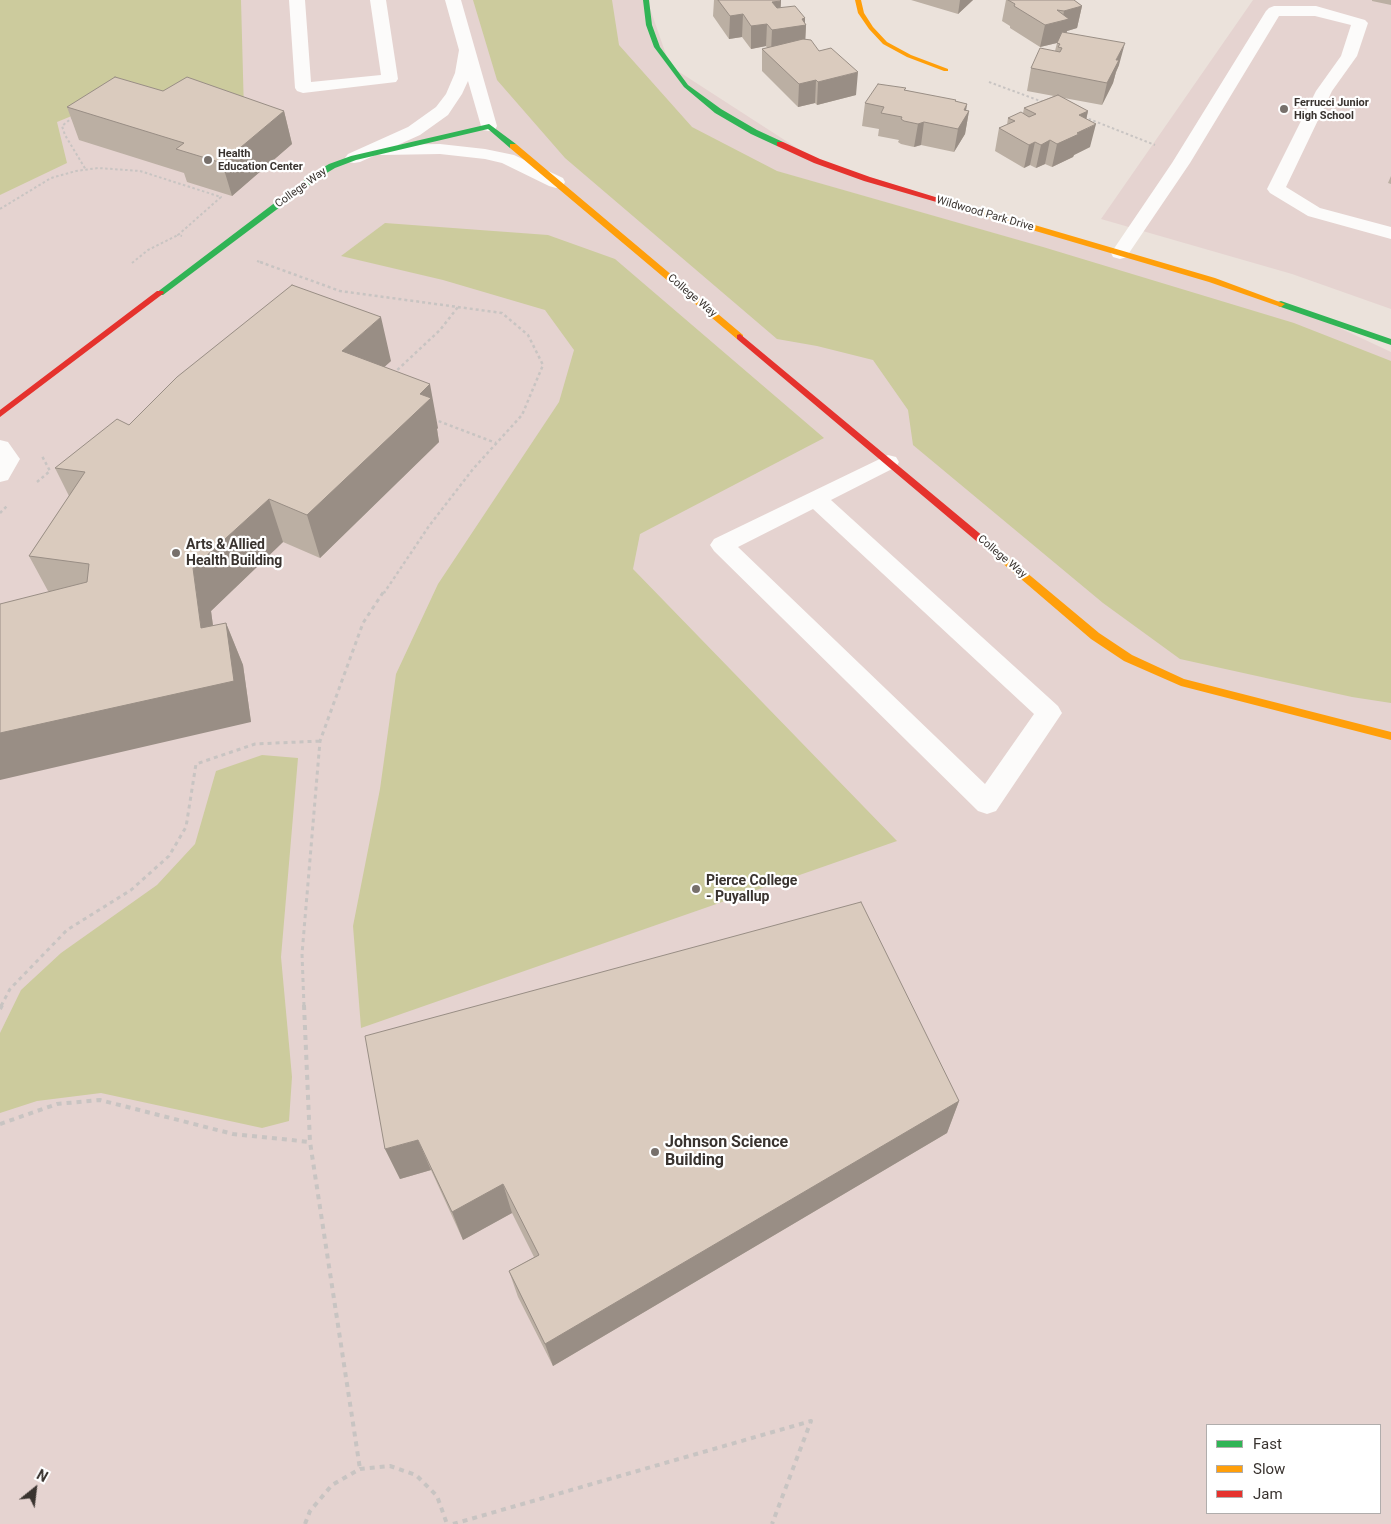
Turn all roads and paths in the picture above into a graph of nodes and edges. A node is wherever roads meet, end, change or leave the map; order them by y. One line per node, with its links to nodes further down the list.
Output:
1 (296, 0): 2 (lane)
2 (378, 0)
3 (453, 0): 6 (lane)
4 (646, 0): 22 (street, Wildwood Park Drive)
5 (858, 0): 7 (street)
6 (467, 50): 12 (lane); 15 (lane)
7 (946, 70)
8 (989, 82): 9 (path)
9 (1044, 103)
10 (77, 114): 16 (path)
11 (1081, 116): 13 (path)
12 (489, 126): 14 (street, College Way); 17 (street, College Way)
13 (1162, 148)
14 (382, 150): 15 (street, College Way); 17 (street)
15 (354, 158): 21 (street, College Way)
16 (86, 170): 18 (path); 20 (path)
17 (556, 182): 32 (street, College Way)
18 (0, 209)
19 (1391, 233): 22 (lane)
20 (178, 235): 21 (path); 23 (path)
21 (220, 248): 24 (path); 27 (street, College Way)
22 (1120, 253): 25 (street, Wildwood Park Drive)
23 (132, 263)
24 (458, 306): 26 (path); 29 (path)
25 (1391, 342)
26 (389, 377)
27 (0, 414)
28 (433, 419): 29 (path)
29 (496, 443): 39 (path)
30 (0, 447): 33 (lane)
31 (39, 451): 34 (path)
32 (888, 462): 35 (lane); 38 (street, College Way)
33 (0, 475)
34 (36, 483)
35 (815, 498): 35 (lane)
36 (14, 501): 37 (path)
37 (0, 512)
38 (1391, 736)
39 (320, 741): 40 (path); 42 (path)
40 (0, 1009)
41 (0, 1124): 42 (path)
42 (310, 1142): 43 (path)
43 (360, 1469): 44 (path); 45 (path)
44 (304, 1524)
45 (447, 1524)
46 (453, 1524): 47 (path)
47 (772, 1524)

